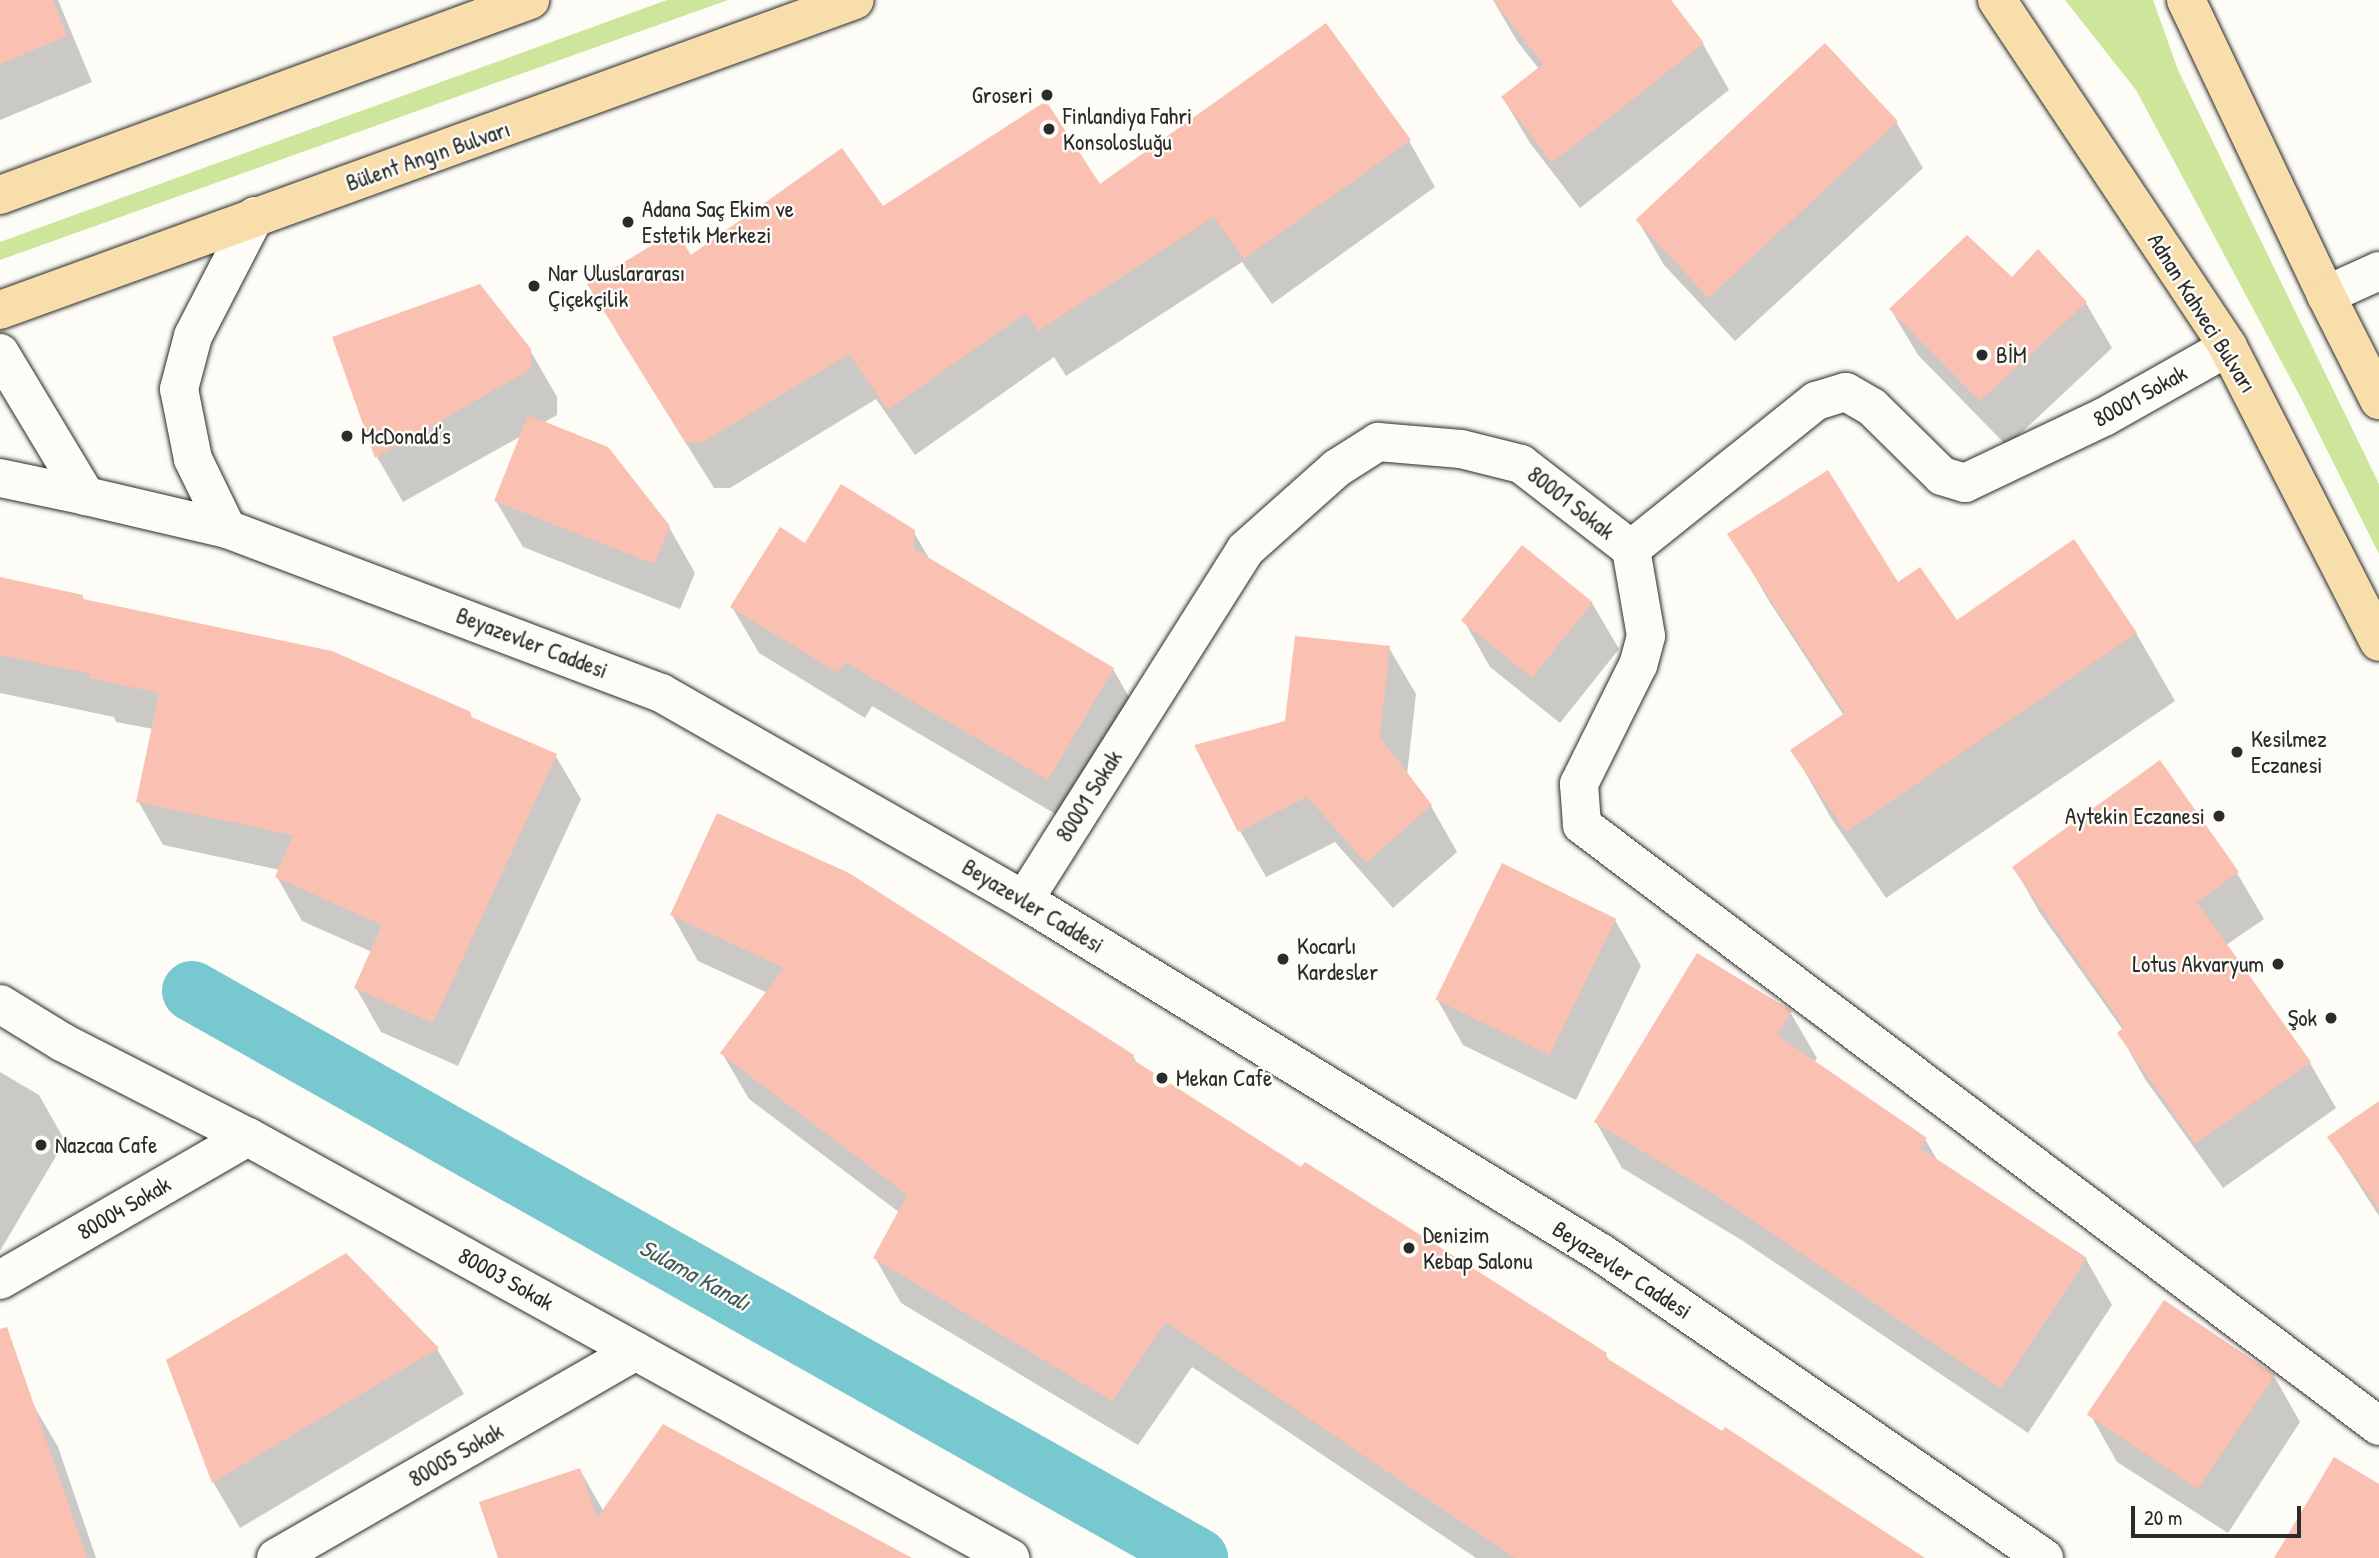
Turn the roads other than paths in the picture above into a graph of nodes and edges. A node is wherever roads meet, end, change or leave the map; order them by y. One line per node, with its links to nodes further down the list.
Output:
1 (530, 0): 5 (main road)
2 (855, 0): 6 (main road, Bülent Angın Bulvarı)
3 (1997, 0): 10 (main road, Adnan Kahveci Bulvarı)
4 (2186, 0): 8 (main road)
5 (0, 195)
6 (255, 216): 9 (main road, Bülent Angın Bulvarı); 15 (street)
7 (2379, 271): 8 (street)
8 (2326, 295): 12 (main road)
9 (0, 310)
10 (2228, 347): 16 (street, 80001 Sokak); 17 (main road, Adnan Kahveci Bulvarı)
11 (0, 354): 14 (street)
12 (2379, 400)
13 (0, 478): 14 (street, Beyazevler Caddesi)
14 (86, 496): 15 (street, Beyazevler Caddesi)
15 (227, 528): 18 (street, Beyazevler Caddesi)
16 (1631, 549): 18 (street, 80001 Sokak); 23 (street)
17 (2379, 642)
18 (1024, 900): 26 (street, Beyazevler Caddesi)
19 (0, 1004): 20 (street, 80003 Sokak)
20 (248, 1137): 21 (street, 80004 Sokak); 22 (street, 80003 Sokak)
21 (0, 1280)
22 (636, 1351): 24 (street, 80005 Sokak); 25 (street, 80003 Sokak)
23 (2379, 1426)
24 (276, 1558)
25 (1010, 1558)
26 (2044, 1558)

